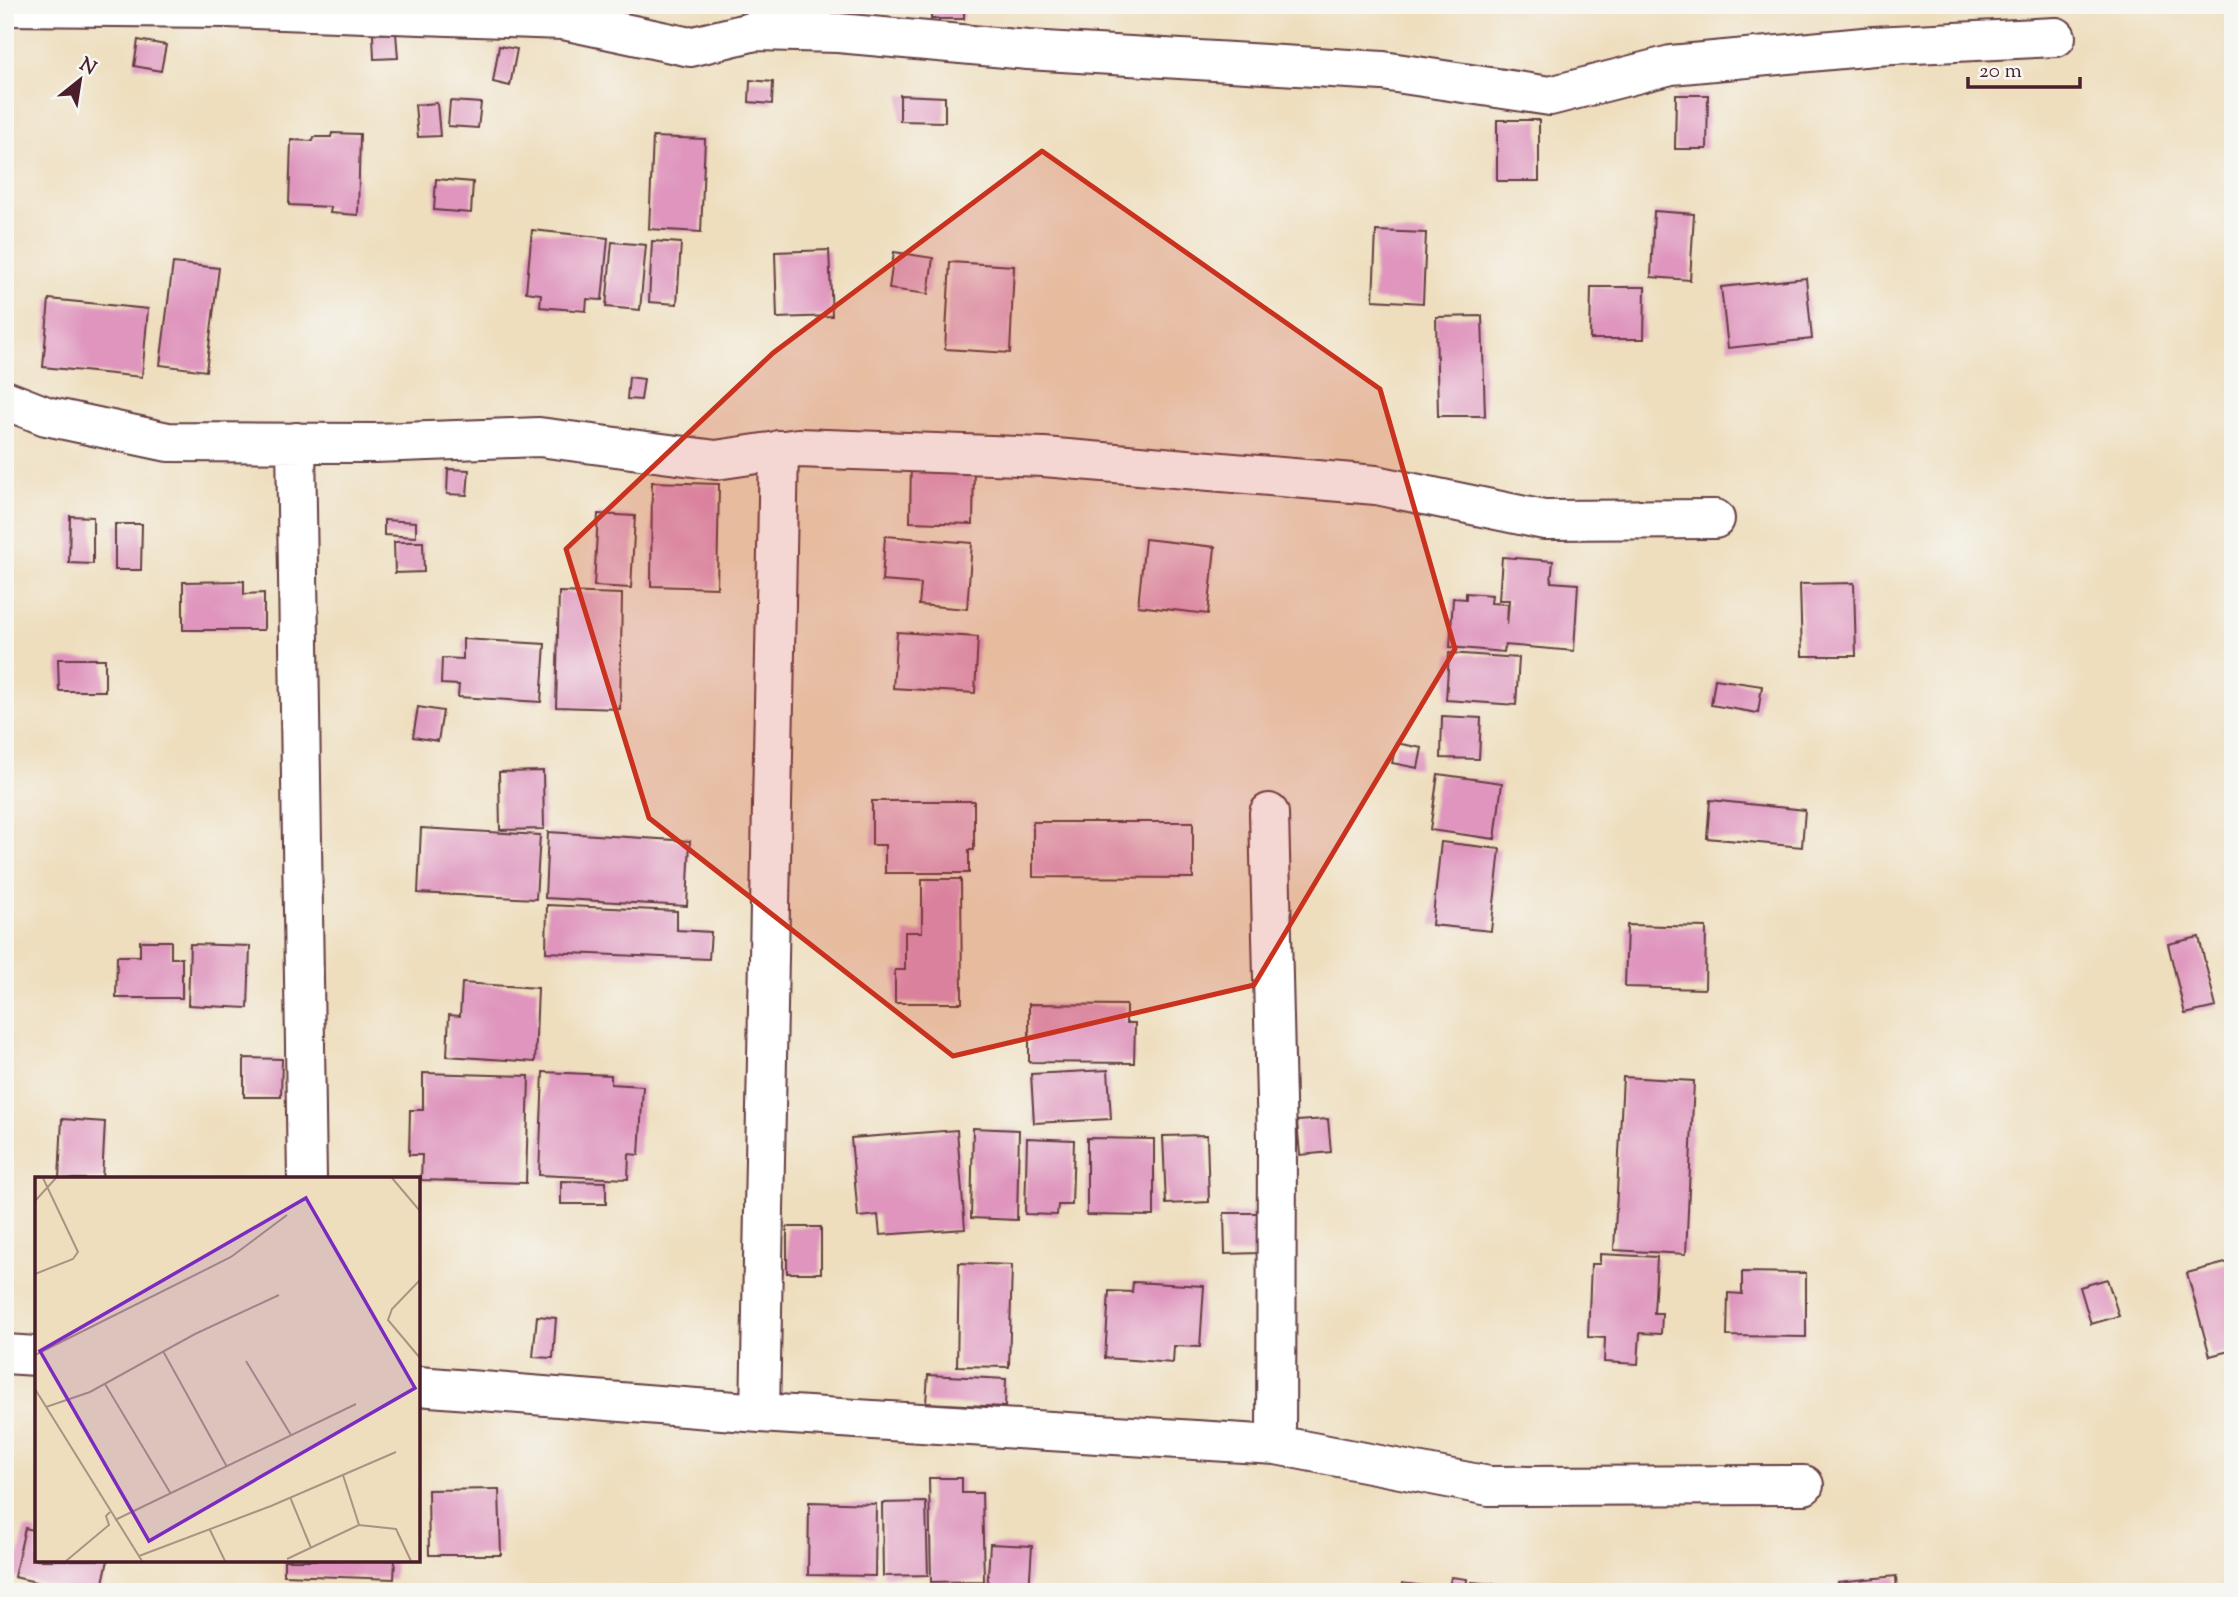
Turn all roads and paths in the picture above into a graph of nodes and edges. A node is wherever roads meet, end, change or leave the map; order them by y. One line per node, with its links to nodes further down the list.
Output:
1 (5, 6): 2 (street)
2 (2056, 37)
3 (5, 400): 4 (street)
4 (296, 443): 5 (street); 8 (street)
5 (779, 450): 6 (street); 12 (street)
6 (1715, 519)
7 (1269, 813): 13 (street)
8 (307, 1177)
9 (5, 1354): 10 (street)
10 (35, 1356)
11 (420, 1386): 12 (street)
12 (760, 1413): 13 (street)
13 (1276, 1445): 14 (street)
14 (1804, 1485)

